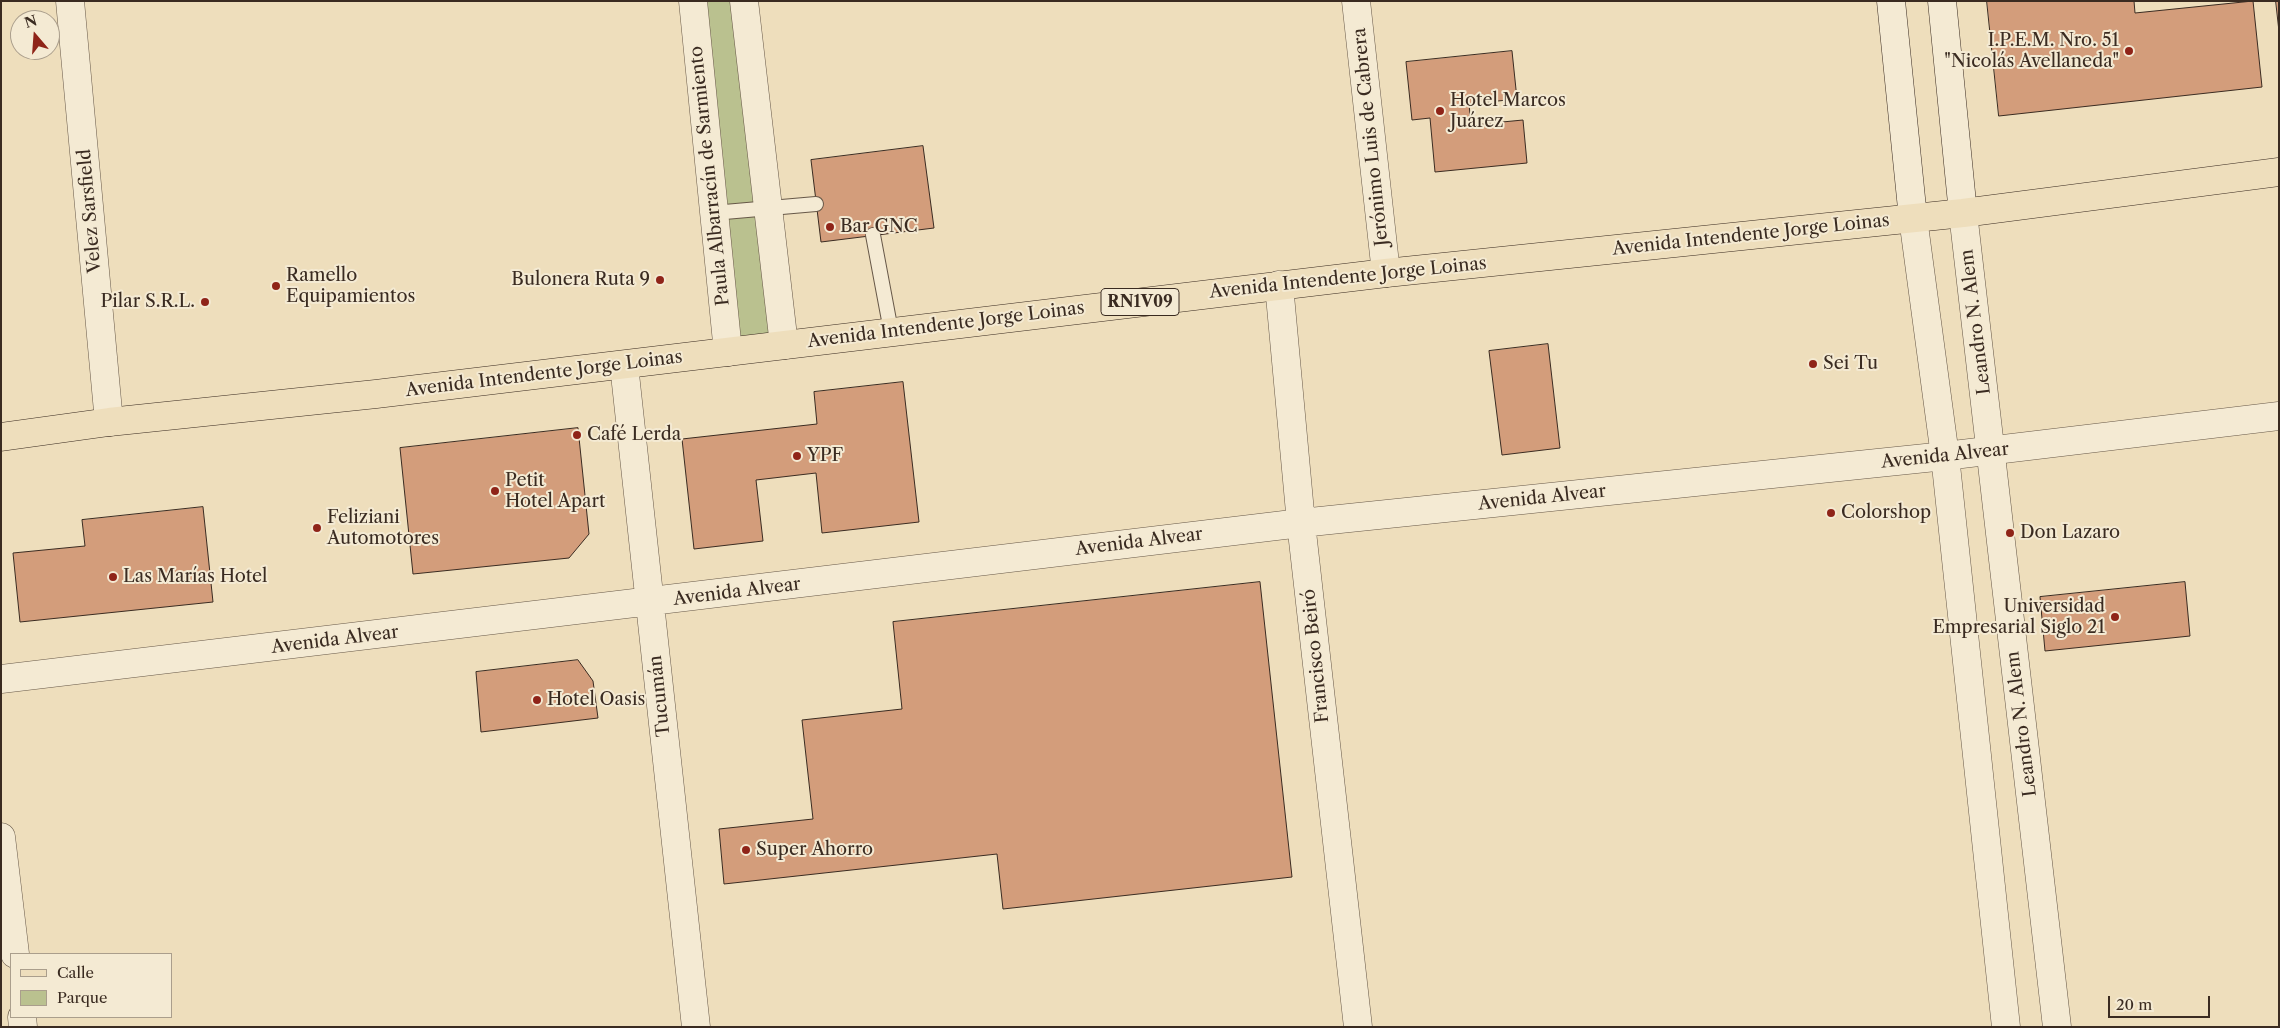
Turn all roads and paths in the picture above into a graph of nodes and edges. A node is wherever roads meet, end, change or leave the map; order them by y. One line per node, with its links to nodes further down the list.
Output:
1 (70, 1): 21 (street, Velez Sarsfield)
2 (693, 1): 10 (street, Paula Albarracín de Sarmiento)
3 (744, 1): 9 (street)
4 (1356, 1): 14 (street, Jerónimo Luis de Cabrera)
5 (1891, 1): 12 (street)
6 (1942, 1): 11 (street, Leandro N. Alem)
7 (2279, 172): 11 (main road, Avenida Intendente Jorge Loinas / RN1V09)
8 (816, 204): 9 (lane)
9 (768, 208): 10 (lane); 17 (street)
10 (713, 213): 18 (street, Paula Albarracín de Sarmiento)
11 (1962, 213): 12 (main road, Avenida Intendente Jorge Loinas / RN1V09); 23 (street, Leandro N. Alem)
12 (1913, 218): 14 (main road, Avenida Intendente Jorge Loinas / RN1V09); 24 (street)
13 (872, 235): 16 (lane)
14 (1386, 273): 15 (main road, Avenida Intendente Jorge Loinas / RN1V09)
15 (1280, 285): 16 (main road, Avenida Intendente Jorge Loinas / RN1V09); 25 (street, Francisco Beiró)
16 (891, 331): 17 (main road, Avenida Intendente Jorge Loinas / RN1V09)
17 (784, 345): 18 (main road, Avenida Intendente Jorge Loinas / RN1V09)
18 (728, 352): 19 (main road, Avenida Intendente Jorge Loinas / RN1V09)
19 (624, 365): 21 (main road, Avenida Intendente Jorge Loinas / RN1V09); 26 (street, Tucumán)
20 (2279, 416): 23 (street, Avenida Alvear)
21 (109, 422): 22 (main road, Avenida Intendente Jorge Loinas / RN1V09)
22 (1, 437)
23 (1991, 451): 24 (street, Avenida Alvear); 33 (street, Leandro N. Alem)
24 (1945, 456): 25 (street, Avenida Alvear); 32 (street)
25 (1301, 523): 26 (street, Avenida Alvear); 31 (street, Francisco Beiró)
26 (650, 602): 27 (street, Avenida Alvear); 30 (street, Tucumán)
27 (1, 680)
28 (1, 837): 29 (street)
29 (15, 953)
30 (696, 1027)
31 (1358, 1027)
32 (2006, 1027)
33 (2057, 1027)

